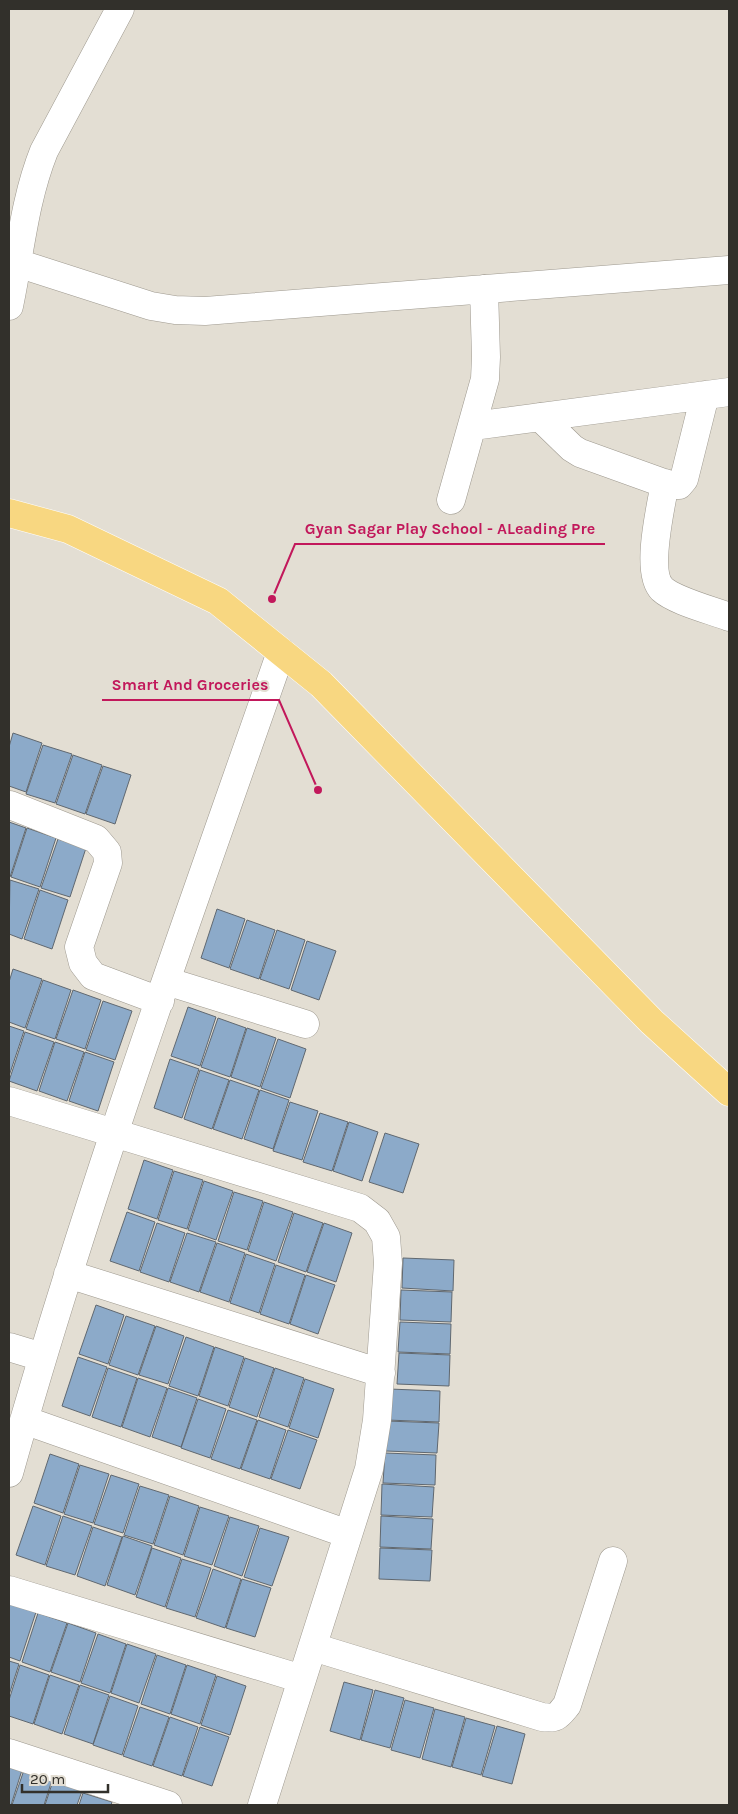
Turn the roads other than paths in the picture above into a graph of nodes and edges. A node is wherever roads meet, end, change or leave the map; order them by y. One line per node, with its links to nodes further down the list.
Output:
1 (120, 9): 2 (street)
2 (17, 263): 4 (street); 5 (street)
3 (729, 270): 4 (street)
4 (484, 289): 8 (street)
5 (9, 305)
6 (717, 393): 7 (street); 9 (street)
7 (540, 417): 8 (street); 9 (street)
8 (472, 426): 10 (street)
9 (665, 483): 12 (street)
10 (451, 500)
11 (9, 513): 13 (main road)
12 (729, 617)
13 (281, 652): 15 (street); 17 (main road)
14 (10, 805): 15 (street)
15 (163, 991): 16 (street); 19 (street)
16 (305, 1024)
17 (729, 1092)
18 (9, 1101): 19 (street)
19 (113, 1133): 20 (street); 23 (street)
20 (68, 1274): 22 (street); 23 (street)
21 (9, 1346): 22 (street)
22 (42, 1357): 24 (street)
23 (381, 1373): 26 (street)
24 (24, 1420): 25 (street); 26 (street)
25 (9, 1473)
26 (348, 1534): 29 (street)
27 (614, 1560): 29 (street)
28 (9, 1590): 30 (street)
29 (313, 1647): 30 (street)
30 (302, 1679): 33 (street)
31 (9, 1753): 32 (street)
32 (168, 1805)
33 (262, 1805)

